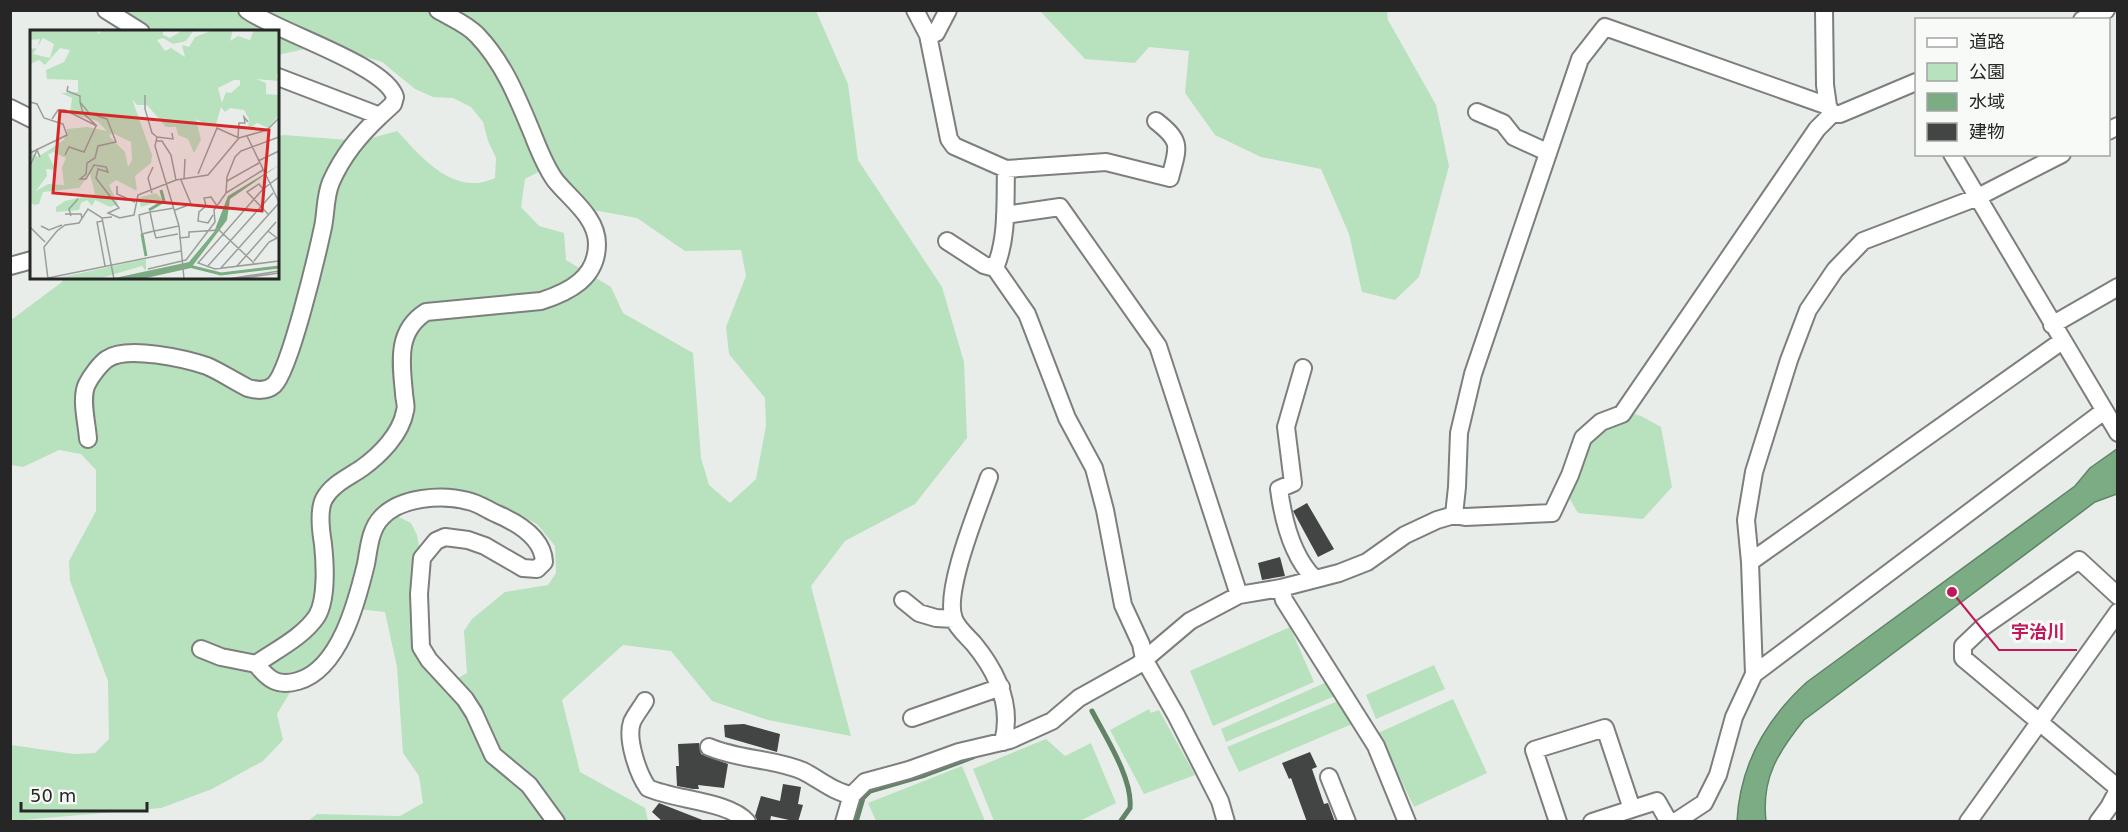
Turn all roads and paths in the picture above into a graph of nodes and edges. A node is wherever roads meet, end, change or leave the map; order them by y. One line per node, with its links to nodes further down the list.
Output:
1 (106, 10): 9 (street)
2 (247, 10): 16 (street)
3 (438, 10): 48 (street)
4 (915, 10): 10 (street)
5 (948, 10): 10 (street)
6 (1824, 10): 14 (street)
7 (2106, 10): 8 (street)
8 (2087, 18)
9 (138, 30)
10 (928, 35): 22 (street)
11 (279, 77): 16 (street)
12 (1915, 83): 14 (street)
13 (10, 108): 17 (street)
14 (1830, 110): 19 (street); 37 (street)
15 (1477, 112): 19 (street)
16 (380, 116): 35 (street)
17 (30, 118)
18 (1156, 121): 22 (street)
19 (1547, 152): 37 (street)
20 (1953, 156): 23 (street)
21 (2058, 156): 23 (street)
22 (1006, 169): 24 (street)
23 (1978, 197): 30 (street); 38 (street)
24 (1005, 215): 28 (street); 41 (street)
25 (946, 242): 28 (street)
26 (30, 261): 27 (street)
27 (10, 266)
28 (995, 268): 47 (street)
29 (2118, 287): 30 (street)
30 (2052, 325): 31 (street)
31 (2062, 341): 33 (street); 38 (street)
32 (1303, 368): 39 (street)
33 (2104, 411): 34 (street); 49 (street)
34 (2116, 429)
35 (88, 439)
36 (989, 477): 45 (street)
37 (1454, 515): 39 (street)
38 (1750, 562): 49 (street)
39 (1314, 578): 40 (street)
40 (1281, 588): 41 (street); 65 (street)
41 (1239, 595): 47 (street)
42 (2118, 596): 53 (street)
43 (903, 600): 45 (street)
44 (2118, 612): 53 (street)
45 (954, 619): 50 (street)
46 (201, 649): 48 (street)
47 (1144, 659): 54 (street); 63 (street)
48 (256, 663): 60 (street)
49 (1754, 674): 69 (street)
50 (1001, 687): 52 (street); 54 (street)
51 (645, 701): 61 (street)
52 (912, 718)
53 (2039, 722): 57 (street); 70 (street)
54 (1003, 742): 58 (street)
55 (709, 747): 58 (street)
56 (1329, 777): 64 (street)
57 (2118, 789): 71 (street)
58 (852, 795): 62 (street)
59 (1632, 809): 66 (street); 67 (street); 68 (street)
60 (556, 822)
61 (747, 822)
62 (844, 822)
63 (1226, 822)
64 (1347, 822)
65 (1407, 822)
66 (1558, 822)
67 (1592, 822)
68 (1669, 822)
69 (1675, 822)
70 (1968, 822)
71 (2098, 822)

